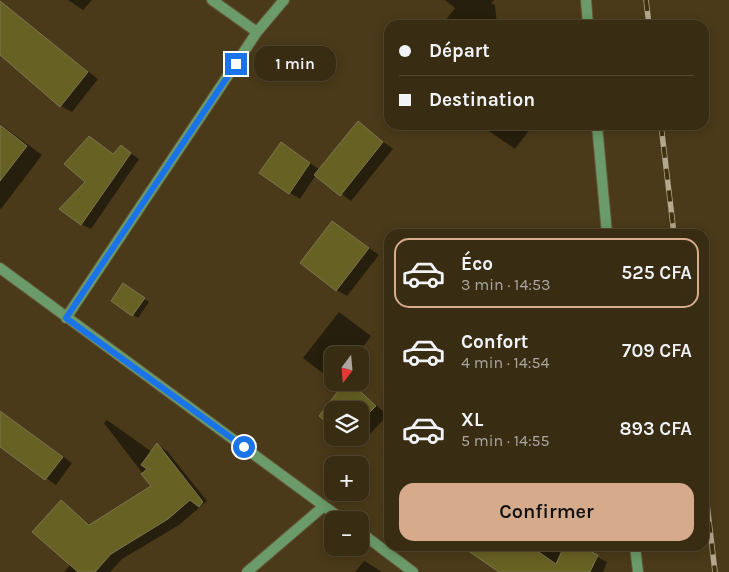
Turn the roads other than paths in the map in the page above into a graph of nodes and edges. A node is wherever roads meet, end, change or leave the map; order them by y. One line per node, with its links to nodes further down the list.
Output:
1 (212, 0): 5 (street)
2 (284, 0): 5 (street)
3 (586, 0): 4 (street)
4 (588, 20)
5 (257, 32): 9 (street)
6 (597, 130): 7 (street)
7 (607, 229)
8 (0, 268): 9 (street)
9 (66, 318): 10 (street)
10 (324, 506): 11 (street); 16 (street)
11 (331, 511)
12 (369, 539): 13 (street)
13 (384, 550)
14 (385, 551): 17 (street)
15 (636, 551): 18 (street)
16 (246, 572)
17 (413, 572)
18 (638, 572)

